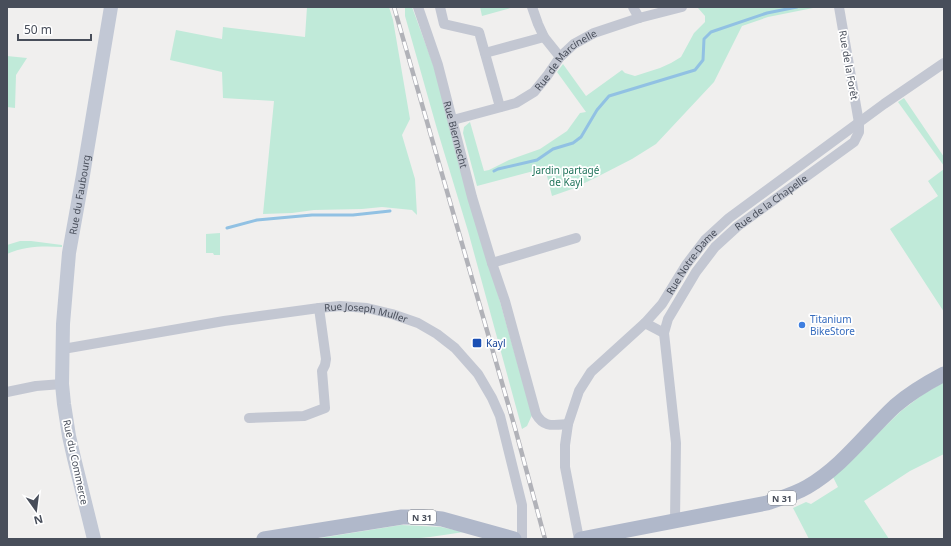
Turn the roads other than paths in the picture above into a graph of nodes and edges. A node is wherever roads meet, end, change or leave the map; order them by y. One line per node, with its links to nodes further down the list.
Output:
1 (111, 7): 21 (main road, Rue du Faubourg)
2 (418, 7): 14 (street, Rue Biermecht)
3 (440, 7): 10 (street)
4 (532, 7): 9 (street)
5 (633, 7): 8 (street)
6 (682, 7): 8 (street, Rue de Marcinelle)
7 (839, 7): 15 (street, Rue de la Forêt)
8 (639, 18): 11 (street, Rue de Marcinelle)
9 (544, 37): 10 (street); 11 (street)
10 (485, 53): 13 (street)
11 (560, 57): 13 (street, Rue de Marcinelle)
12 (944, 63): 15 (street, Rue Notre-Dame)
13 (500, 107): 14 (street, Rue de Marcinelle)
14 (453, 120): 17 (street, Rue Biermecht)
15 (859, 122): 19 (street, Rue Notre-Dame); 20 (street, Rue de la Chapelle)
16 (576, 238): 17 (street)
17 (492, 263): 26 (street, Rue Biermecht)
18 (319, 308): 21 (street, Rue Joseph Muller); 25 (street); 31 (street, Rue Joseph Muller)
19 (645, 324): 20 (street); 26 (street, Rue Notre-Dame)
20 (664, 333): 27 (street, Rue de la Chapelle)
21 (63, 349): 23 (main road, Rue du Faubourg)
22 (944, 374): 27 (main road, N 31)
23 (62, 384): 24 (street); 28 (main road, Rue du Commerce)
24 (7, 392)
25 (249, 418)
26 (568, 424): 32 (street, Rue Notre-Dame)
27 (675, 521): 32 (main road, N 31)
28 (94, 539)
29 (264, 539): 30 (main road, N 31)
30 (514, 539)
31 (522, 539)
32 (580, 539)

